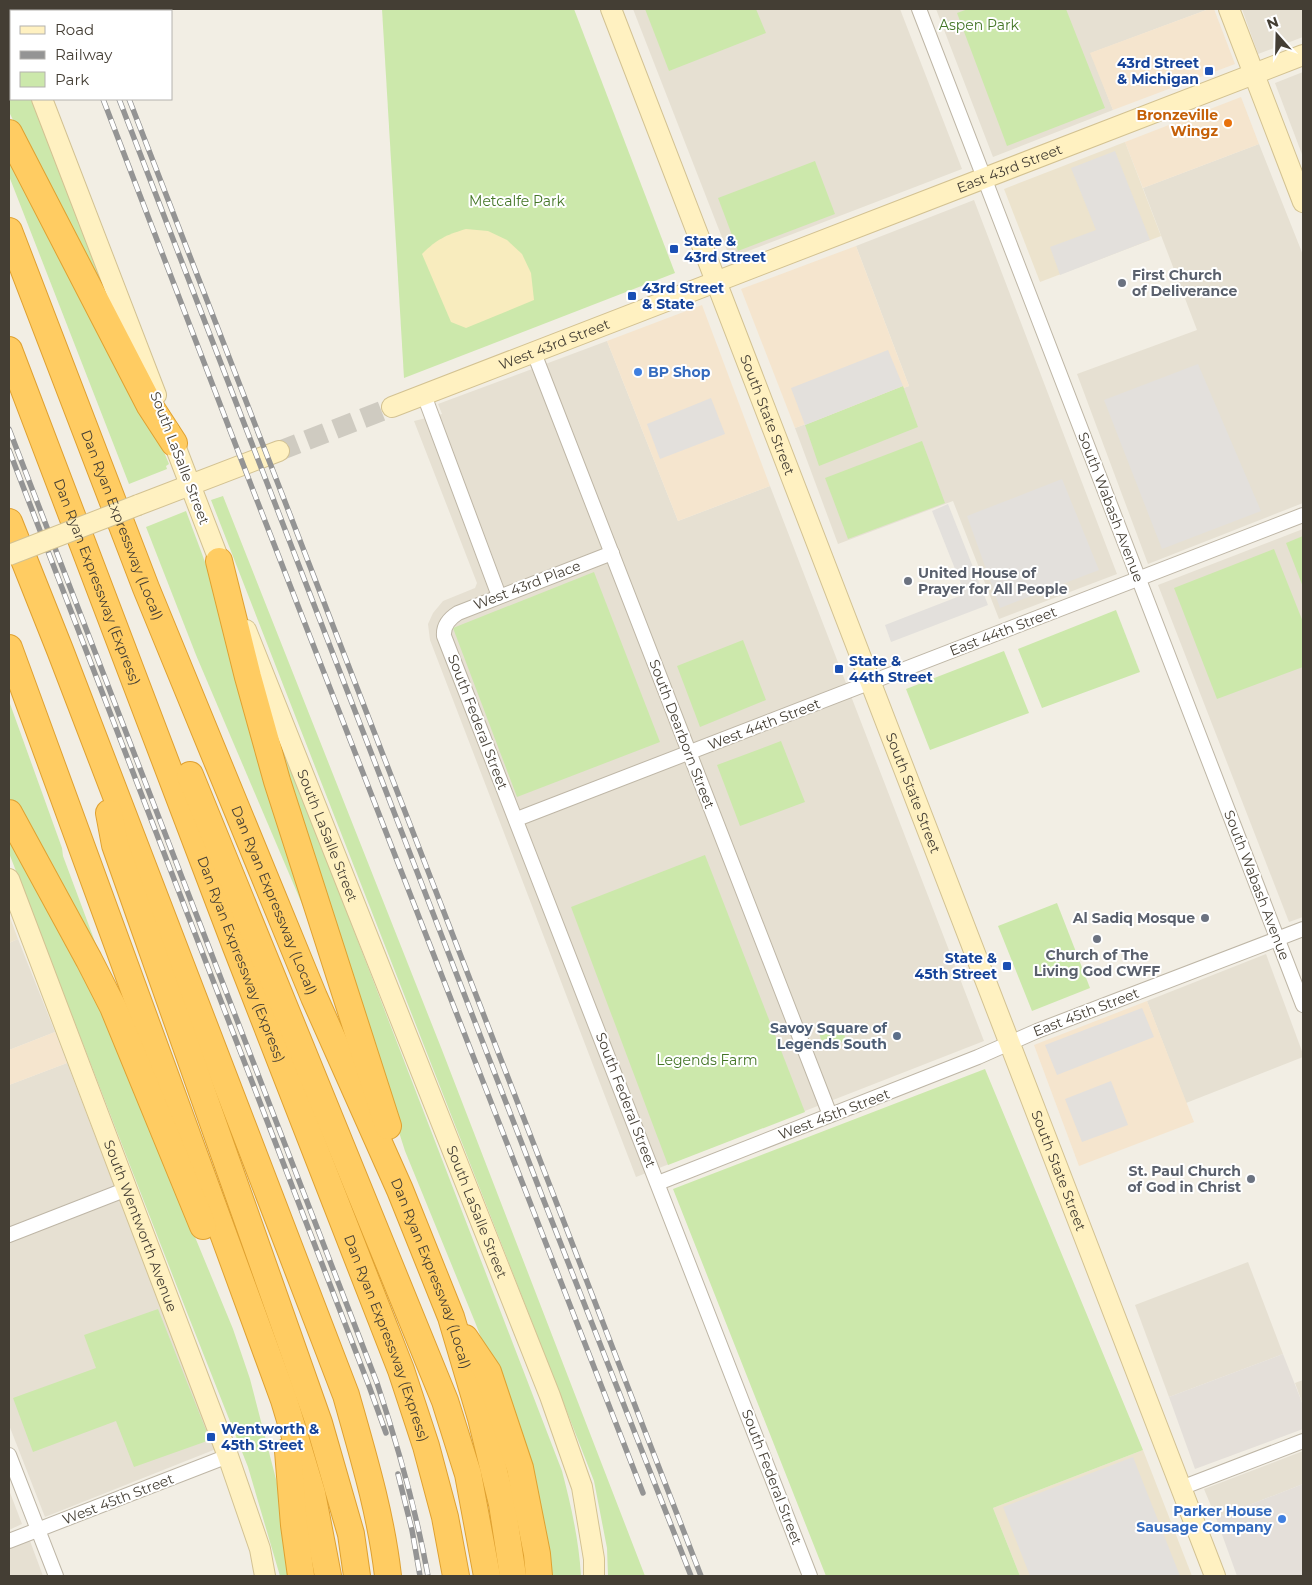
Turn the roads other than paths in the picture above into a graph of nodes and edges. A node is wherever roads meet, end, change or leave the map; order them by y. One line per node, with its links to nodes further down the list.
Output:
1 (611, 9): 11 (main road, South State Street)
2 (919, 9): 8 (street, South Wabash Avenue)
3 (1229, 9): 5 (main road)
4 (1303, 55): 5 (main road, East 43rd Street)
5 (1254, 74): 8 (main road, East 43rd Street); 9 (main road)
6 (42, 100): 16 (main road, South LaSalle Street)
7 (9, 133): 16 (highway)
8 (984, 179): 11 (main road, East 43rd Street); 24 (street, South Wabash Avenue)
9 (1303, 202)
10 (9, 231): 42 (highway, Dan Ryan Expressway (Local))
11 (717, 282): 13 (main road, West 43rd Street); 29 (main road, South State Street)
12 (9, 350): 27 (highway, Dan Ryan Expressway (Express))
13 (534, 353): 14 (main road, West 43rd Street); 21 (street, South Dearborn Street)
14 (424, 395): 15 (main road, West 43rd Street); 25 (street)
15 (392, 407)
16 (174, 443): 18 (main road, South LaSalle Street)
17 (279, 451): 18 (main road)
18 (190, 485): 22 (main road, bridge); 23 (main road, South LaSalle Street)
19 (1303, 515): 24 (street, East 44th Street)
20 (9, 522): 30 (highway)
21 (612, 552): 25 (street, West 43rd Place); 31 (street, South Dearborn Street)
22 (9, 555)
23 (219, 561): 42 (highway); 63 (main road, South LaSalle Street)
24 (1139, 579): 29 (street, East 44th Street); 36 (street, South Wabash Avenue)
25 (499, 596): 26 (street, West 43rd Place)
26 (446, 623): 33 (street, South Federal Street)
27 (121, 642): 59 (highway, Dan Ryan Expressway (Express)); 60 (highway)
28 (9, 648): 44 (highway)
29 (871, 682): 31 (street, West 44th Street); 38 (main road, South State Street)
30 (98, 750): 57 (highway); 58 (highway)
31 (689, 753): 33 (street, West 44th Street); 39 (street, South Dearborn Street)
32 (9, 813): 44 (highway)
33 (517, 819): 40 (street, South Federal Street)
34 (9, 878): 41 (main road, South Wentworth Avenue)
35 (1303, 929): 36 (street, East 45th Street)
36 (1278, 939): 37 (street, South Wabash Avenue); 38 (street, East 45th Street)
37 (1303, 1005)
38 (1010, 1043): 39 (street, West 45th Street); 50 (main road, South State Street)
39 (830, 1116): 40 (street, West 45th Street)
40 (658, 1183): 64 (street, South Federal Street)
41 (127, 1189): 43 (street); 49 (main road, South Wentworth Avenue)
42 (400, 1190): 45 (highway, Dan Ryan Expressway (Local))
43 (9, 1235)
44 (250, 1304): 46 (highway)
45 (450, 1317): 61 (highway, Dan Ryan Expressway (Local)); 62 (highway)
46 (284, 1400): 55 (highway); 56 (highway)
47 (1303, 1441): 50 (street)
48 (9, 1455): 51 (street)
49 (228, 1456): 51 (street, West 45th Street); 54 (main road, South Wentworth Avenue)
50 (1181, 1488): 65 (main road, South State Street)
51 (38, 1530): 52 (street, West 45th Street); 53 (street)
52 (9, 1541)
53 (56, 1576)
54 (265, 1576)
55 (301, 1576)
56 (328, 1576)
57 (357, 1576)
58 (388, 1576)
59 (456, 1576)
60 (487, 1576)
61 (513, 1576)
62 (539, 1576)
63 (594, 1576)
64 (810, 1576)
65 (1216, 1576)

